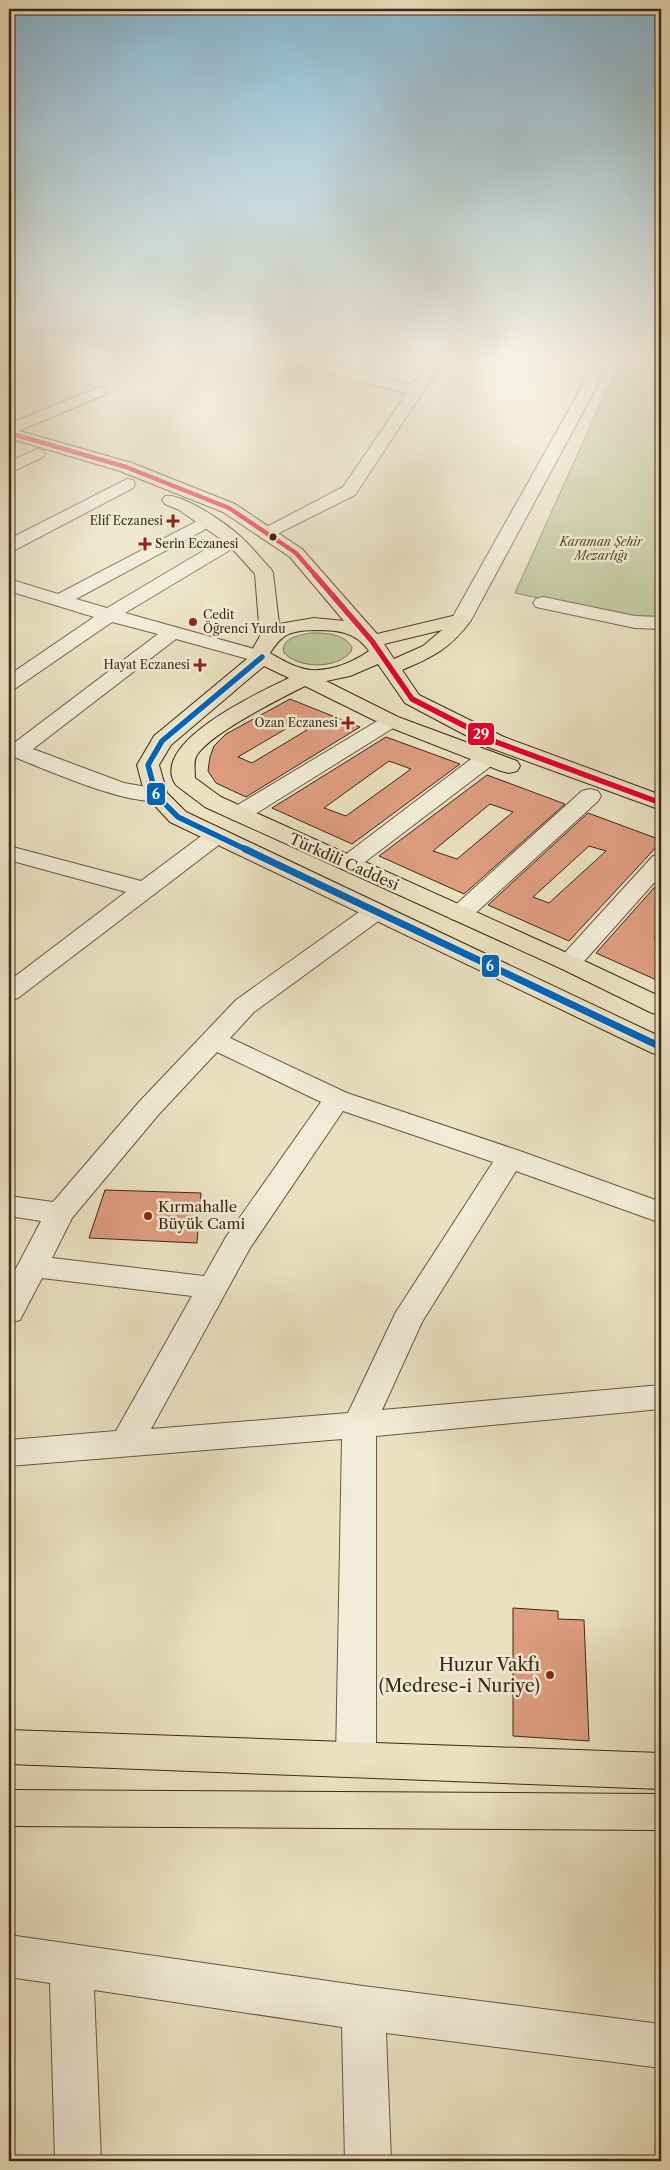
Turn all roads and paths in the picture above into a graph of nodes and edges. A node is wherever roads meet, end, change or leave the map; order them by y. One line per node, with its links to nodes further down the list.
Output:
1 (26, 459): 6 (street)
2 (56, 459): 7 (main road)
3 (101, 459): 9 (main road)
4 (370, 459): 9 (street)
5 (549, 459): 17 (street)
6 (9, 468)
7 (127, 484): 8 (main road); 11 (street)
8 (207, 521): 10 (main road); 13 (street)
9 (267, 534): 21 (main road)
10 (234, 540): 16 (street); 20 (main road)
11 (9, 546)
12 (9, 585): 13 (street)
13 (60, 600): 16 (street)
14 (9, 601): 16 (street)
15 (543, 603): 18 (street)
16 (109, 615): 19 (street); 23 (street)
17 (461, 620): 21 (main road); 21 (main road)
18 (661, 623)
19 (172, 633): 20 (street); 25 (street)
20 (266, 646): 21 (main road); 22 (main road); 27 (main road)
21 (378, 649): 22 (main road); 29 (main road)
22 (300, 676): 24 (main road); 30 (main road, Türkdili Caddesi)
23 (9, 684)
24 (391, 721): 26 (main road); 30 (street)
25 (13, 749): 27 (street)
26 (487, 758): 28 (main road); 35 (street)
27 (156, 795): 32 (main road, Türkdili Caddesi)
28 (590, 796): 31 (main road); 38 (street)
29 (661, 803)
30 (239, 814): 35 (main road, Türkdili Caddesi)
31 (661, 823)
32 (216, 836): 36 (street); 37 (main road, Türkdili Caddesi)
33 (9, 853): 36 (street)
34 (661, 861): 39 (street)
35 (348, 863): 38 (main road, Türkdili Caddesi)
36 (145, 890): 40 (street)
37 (375, 912): 42 (street); 43 (main road, Türkdili Caddesi)
38 (460, 914): 39 (main road, Türkdili Caddesi)
39 (569, 963): 41 (main road, Türkdili Caddesi)
40 (9, 993)
41 (661, 1007)
42 (213, 1040): 44 (street); 47 (street)
43 (661, 1048)
44 (337, 1099): 45 (street); 50 (street)
45 (510, 1158): 48 (street); 53 (street)
46 (9, 1206): 47 (street)
47 (60, 1213): 49 (street)
48 (661, 1213)
49 (32, 1266): 50 (street); 51 (street)
50 (213, 1288): 54 (street)
51 (9, 1312)
52 (661, 1397): 53 (street)
53 (359, 1425): 54 (street); 57 (street)
54 (126, 1444): 55 (street)
55 (9, 1453)
56 (9, 1747): 57 (main road)
57 (356, 1760): 58 (main road)
58 (661, 1771)
59 (9, 1808): 60 (main road)
60 (661, 1812)
61 (9, 1956): 62 (street)
62 (71, 1966): 63 (street); 65 (street)
63 (364, 2008): 64 (street); 66 (street)
64 (661, 2046)
65 (78, 2161)
66 (368, 2161)

